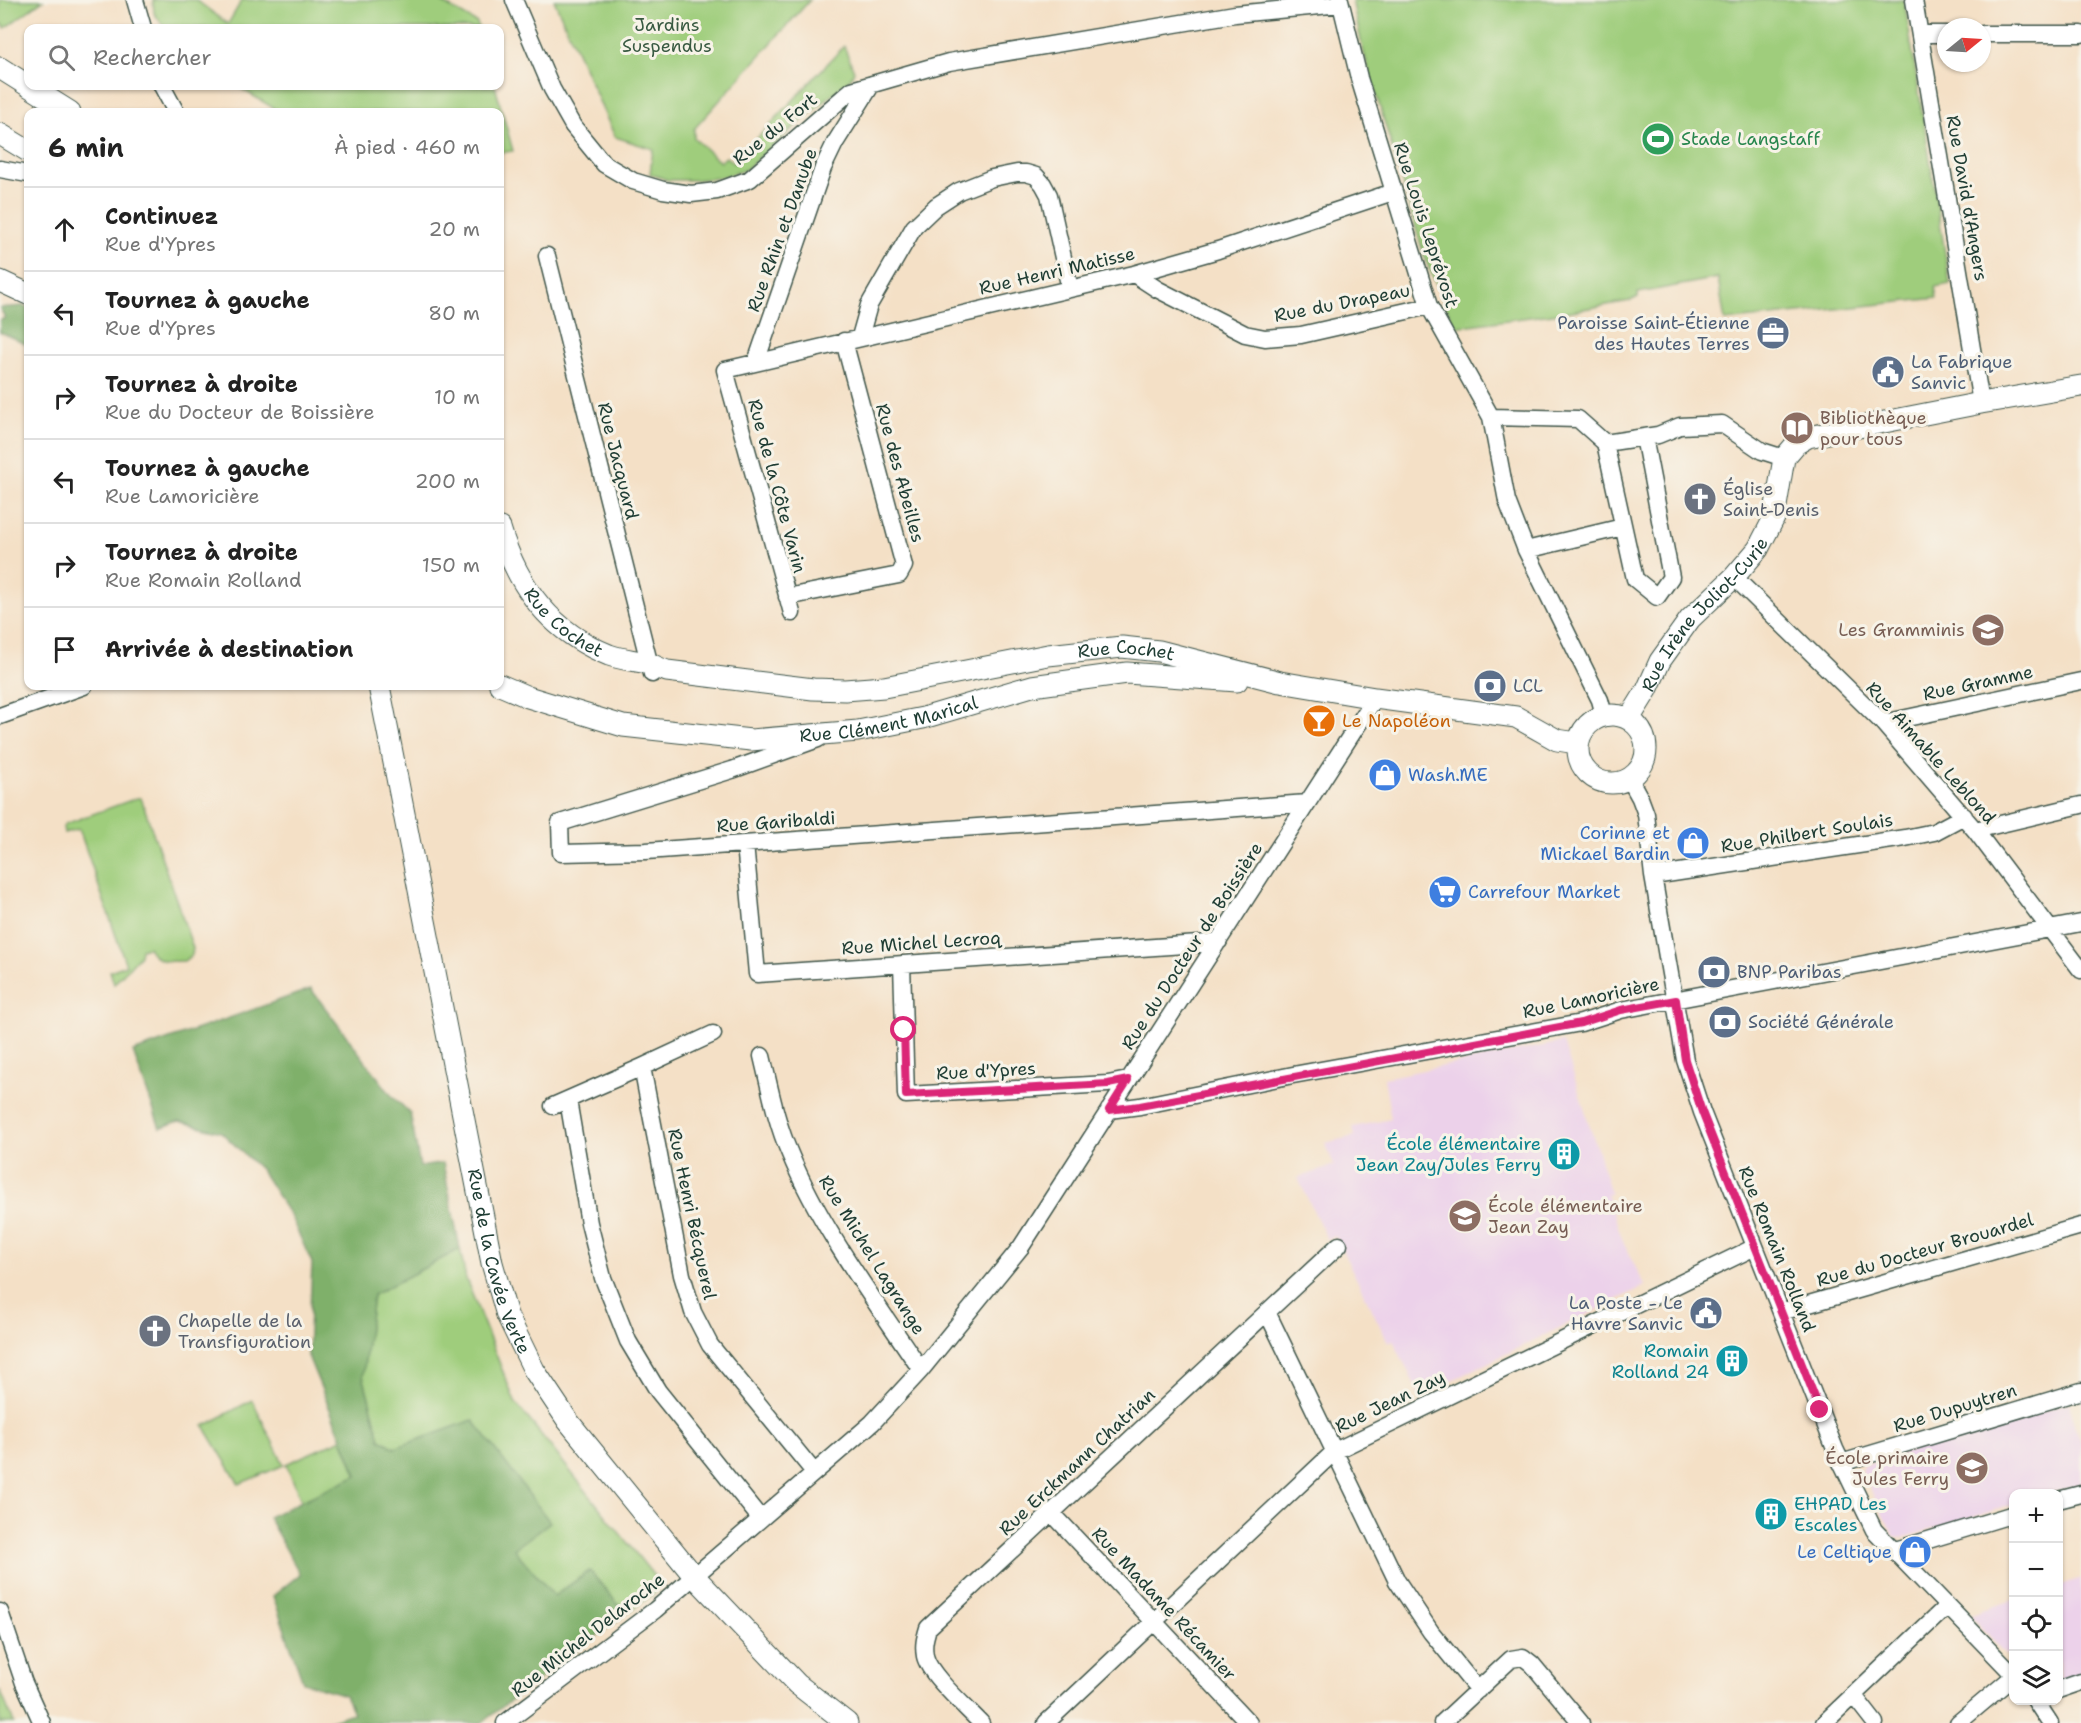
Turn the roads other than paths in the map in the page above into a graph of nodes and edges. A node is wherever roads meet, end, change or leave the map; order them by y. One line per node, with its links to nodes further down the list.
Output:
1 (135, 0): 5 (street)
2 (514, 0): 13 (street, Rue du Fort)
3 (1914, 0): 6 (street, Rue David d'Angers)
4 (1341, 2): 13 (street, Rue du Fort); 23 (street, Rue Louis Leprévost)
5 (142, 24)
6 (1920, 34): 7 (street); 34 (street, Rue David d'Angers)
7 (1937, 34)
8 (1991, 34): 9 (street)
9 (2081, 34)
10 (0, 68): 12 (street)
11 (0, 82): 16 (street)
12 (24, 83)
13 (872, 84): 31 (street, Rue Rhin et Danube)
14 (35, 90): 17 (street)
15 (164, 90): 18 (street)
16 (41, 108)
17 (64, 108)
18 (174, 108)
19 (0, 134): 20 (street)
20 (24, 149)
21 (0, 169): 22 (street)
22 (24, 173)
23 (1393, 192): 25 (street, Rue Henri Matisse); 29 (street, Rue Louis Leprévost)
24 (547, 256): 45 (street, Rue Jacquard)
25 (1134, 274): 27 (street, Rue Henri Matisse); 29 (street, Rue du Drapeau)
26 (0, 281): 28 (street)
27 (1070, 289): 30 (street, Rue Henri Matisse); 30 (street)
28 (24, 292)
29 (1429, 306): 35 (street, Rue Louis Leprévost)
30 (852, 339): 31 (street, Rue Henri Matisse); 44 (street, Rue des Abeilles)
31 (756, 362): 32 (street, Rue Henri Matisse)
32 (725, 370): 44 (street, Rue de la Côte Varin)
33 (2081, 386): 34 (street)
34 (1981, 403): 38 (street)
35 (1491, 417): 37 (street); 41 (street, Rue Louis Leprévost)
36 (1644, 437): 37 (street); 38 (street); 39 (street)
37 (1605, 443): 39 (street)
38 (1785, 458): 43 (street, Rue Irène Joliot-Curie)
39 (1623, 526): 41 (street)
40 (504, 539): 45 (street, Rue Cochet)
41 (1526, 550): 52 (street, Rue Louis Leprévost)
42 (504, 572): 45 (street, Rue Cochet)
43 (1734, 577): 54 (street, Rue Irène Joliot-Curie); 55 (street, Rue Aimable Leblond)
44 (790, 605)
45 (656, 670): 47 (street, Rue Cochet)
46 (2081, 681): 55 (street, Rue Gramme)
47 (1280, 682): 51 (street, Rue Cochet); 56 (street, Rue Clément Marical)
48 (504, 687): 56 (street, Rue Clément Marical)
49 (73, 690): 53 (street)
50 (381, 690): 92 (street, Rue de la Cavée Verte)
51 (1375, 698): 57 (street, Rue Cochet); 59 (street, Rue du Docteur de Boissière)
52 (1604, 715): 54 (street); 57 (street)
53 (0, 716)
54 (1629, 719): 58 (street)
55 (1882, 723): 61 (street, Rue Aimable Leblond)
56 (830, 734): 63 (street, Rue Garibaldi)
57 (1577, 743): 58 (street)
58 (1629, 778): 64 (street, Rue Romain Rolland)
59 (1307, 803): 63 (street, Rue Garibaldi); 67 (street, Rue du Docteur de Boissière)
60 (2081, 805): 62 (street)
61 (1964, 816): 62 (street, Rue Aimable Leblond); 64 (street, Rue Philbert Soulais)
62 (1975, 830): 66 (street, Rue Aimable Leblond)
63 (746, 844): 68 (street, Rue Michel Lecroq)
64 (1653, 876): 70 (street, Rue Romain Rolland)
65 (2081, 923): 66 (street, Rue Lamoricière)
66 (2050, 929): 69 (street, Rue Aimable Leblond); 70 (street, Rue Lamoricière)
67 (1219, 940): 68 (street, Rue Michel Lecroq); 74 (street, Rue du Docteur de Boissière)
68 (902, 964): 74 (street, Rue d'Ypres)
69 (2081, 970)
70 (1676, 1000): 75 (street, Rue Lamoricière); 78 (street, Rue Romain Rolland)
71 (713, 1034): 73 (street)
72 (762, 1056): 81 (street, Rue Michel Lagrange)
73 (642, 1067): 85 (street, Rue Henri Bécquerel); 90 (street)
74 (1128, 1080): 75 (street, Rue du Docteur de Boissière)
75 (1109, 1110): 81 (street, Rue du Docteur de Boissière)
76 (2081, 1226): 80 (street, Rue du Docteur Brouardel)
77 (1339, 1245): 79 (street, Rue Erckmann Chatrian)
78 (1755, 1247): 80 (street, Rue Romain Rolland); 83 (street, Rue Jean Zay)
79 (1266, 1312): 83 (street); 88 (street, Rue Erckmann Chatrian)
80 (1781, 1312): 84 (street, Rue Romain Rolland)
81 (921, 1370): 85 (street, Rue du Docteur de Boissière)
82 (2081, 1391): 84 (street, Rue Dupuytren)
83 (1335, 1451): 95 (street, Rue Jean Zay); 100 (street)
84 (1841, 1463): 91 (street, Rue Romain Rolland)
85 (814, 1472): 90 (street, Rue du Docteur de Boissière)
86 (2081, 1494): 87 (street)
87 (2063, 1499)
88 (1051, 1512): 95 (street, Rue Madame Récamier); 106 (street, Rue Erckmann Chatrian)
89 (2009, 1515): 91 (street)
90 (760, 1518): 92 (street, Rue du Docteur de Boissière)
91 (1892, 1551): 93 (street, Rue Romain Rolland)
92 (694, 1576): 104 (street, Rue Michel Delaroche); 105 (street, Rue de la Cavée Verte)
93 (1947, 1606): 96 (street, Rue Romain Rolland); 101 (street)
94 (0, 1612): 103 (street)
95 (1154, 1621): 107 (street, Rue Jean Zay); 108 (street, Rue Madame Récamier)
96 (2009, 1672)
97 (2009, 1679): 113 (street)
98 (2081, 1682): 99 (street)
99 (2063, 1688)
100 (1478, 1690): 109 (street); 110 (street)
101 (1854, 1696): 111 (street); 112 (street)
102 (2038, 1705): 114 (street)
103 (42, 1723)
104 (506, 1723)
105 (847, 1723)
106 (981, 1723)
107 (1046, 1723)
108 (1249, 1723)
109 (1442, 1723)
110 (1581, 1723)
111 (1824, 1723)
112 (1875, 1723)
113 (1958, 1723)
114 (2050, 1723)

